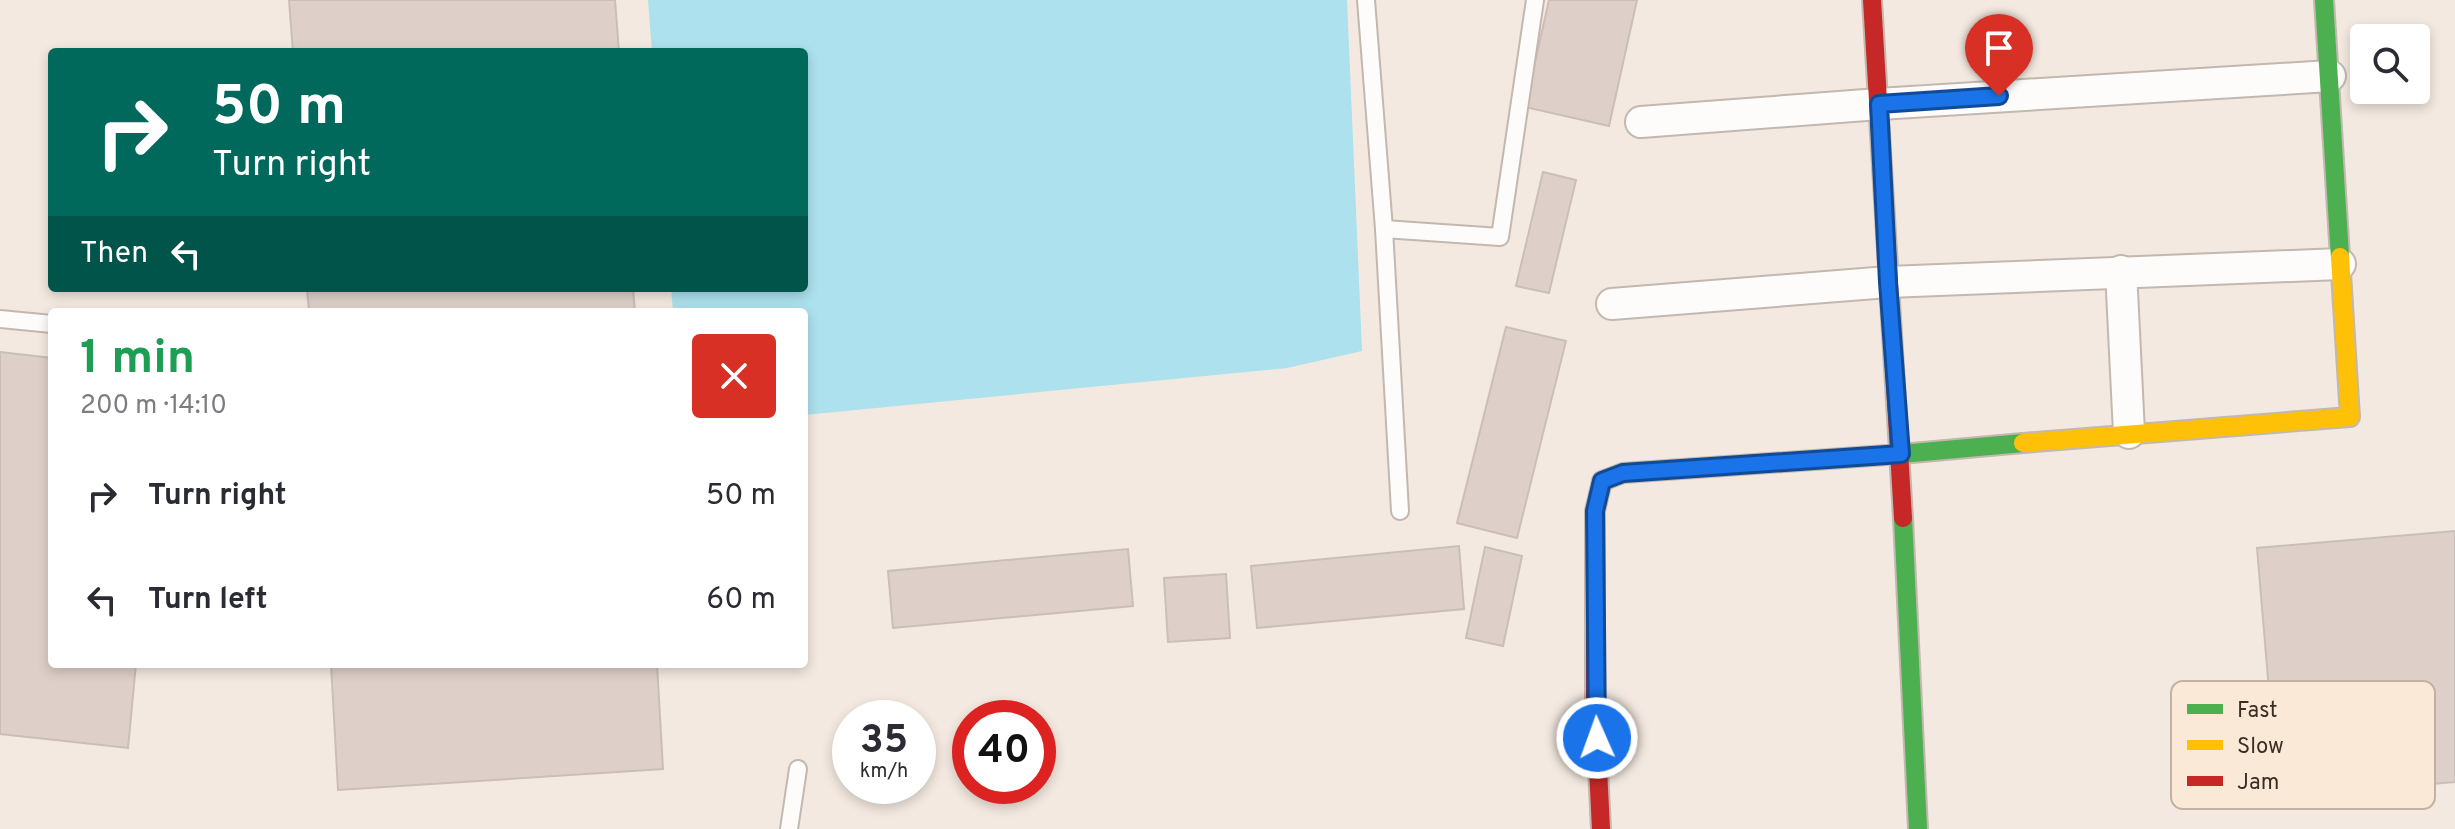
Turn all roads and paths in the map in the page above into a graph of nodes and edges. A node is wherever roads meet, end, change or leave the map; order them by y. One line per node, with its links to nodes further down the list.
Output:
1 (1366, 0): 8 (lane)
2 (1535, 0): 8 (lane)
3 (1872, 0): 6 (street)
4 (2324, 0): 5 (street)
5 (2330, 76): 6 (street); 9 (street)
6 (1879, 104): 7 (street); 11 (street)
7 (1641, 122)
8 (1384, 229): 17 (lane)
9 (2340, 264): 10 (street); 15 (street)
10 (2121, 271): 11 (street); 15 (street)
11 (1888, 282): 12 (street); 16 (street)
12 (1612, 304)
13 (0, 319): 14 (lane)
14 (48, 324)
15 (2129, 433): 16 (street)
16 (1901, 454): 20 (street); 21 (street)
17 (1400, 511)
18 (798, 769): 19 (lane)
19 (789, 829)
20 (1601, 829)
21 (1918, 829)

